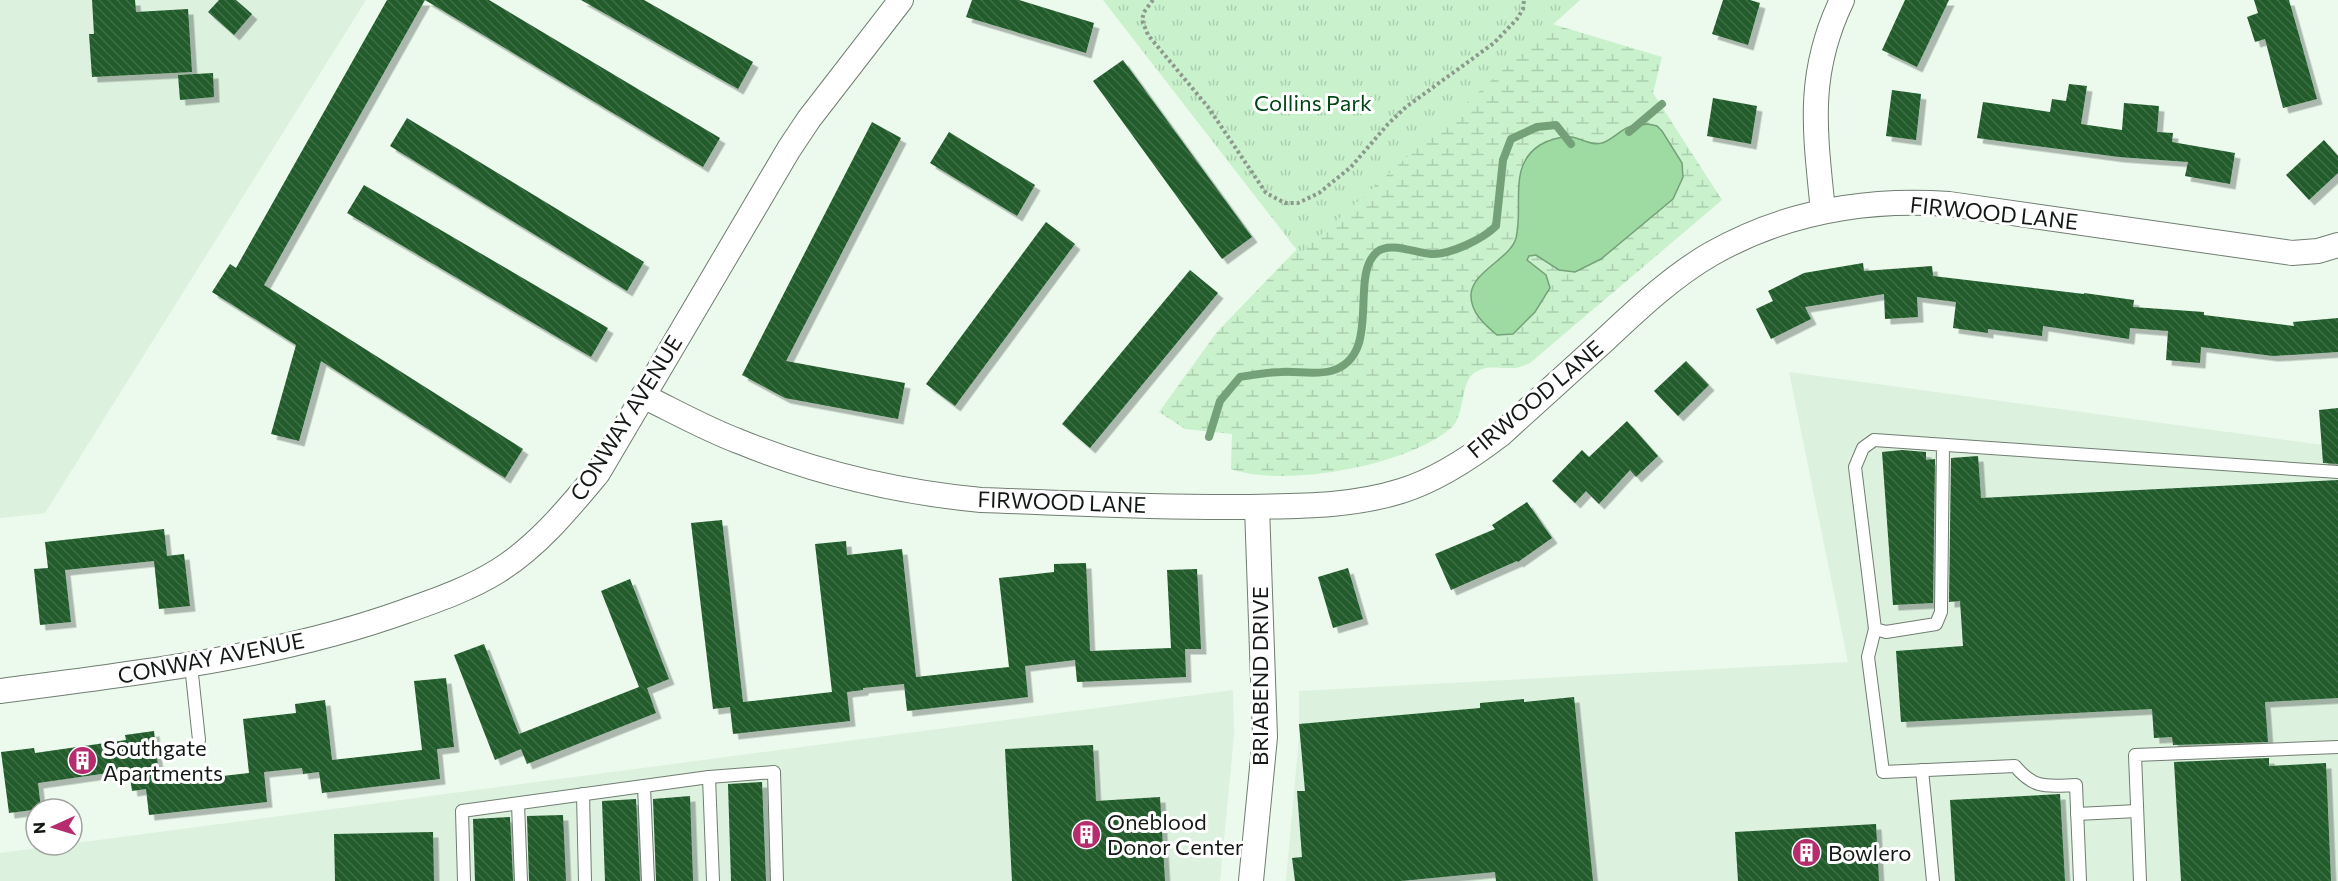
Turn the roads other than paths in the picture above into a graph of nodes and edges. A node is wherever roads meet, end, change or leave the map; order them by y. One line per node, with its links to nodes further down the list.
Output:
1 (901, 0): 5 (street, CONWAY AVENUE)
2 (1842, 0): 3 (street)
3 (1823, 210): 4 (street, FIRWOOD LANE); 8 (street, FIRWOOD LANE)
4 (2338, 245)
5 (643, 396): 8 (street, FIRWOOD LANE); 10 (street, CONWAY AVENUE)
6 (1943, 446): 7 (lane); 9 (lane); 9 (lane)
7 (2338, 472)
8 (1257, 507): 27 (street, BRIABEND DRIVE)
9 (1875, 629): 14 (lane)
10 (190, 665): 11 (street, CONWAY AVENUE); 12 (lane)
11 (0, 691)
12 (199, 740)
13 (2338, 747): 19 (lane)
14 (1922, 771): 20 (lane); 28 (lane)
15 (709, 777): 16 (lane); 25 (lane); 26 (lane)
16 (644, 786): 17 (lane); 24 (lane)
17 (583, 794): 18 (lane); 23 (lane)
18 (518, 804): 21 (lane); 22 (lane)
19 (2138, 811): 20 (lane); 30 (lane)
20 (2077, 814): 29 (lane)
21 (464, 881)
22 (521, 881)
23 (585, 881)
24 (648, 881)
25 (713, 881)
26 (777, 881)
27 (1251, 881)
28 (1933, 881)
29 (2080, 881)
30 (2140, 881)

